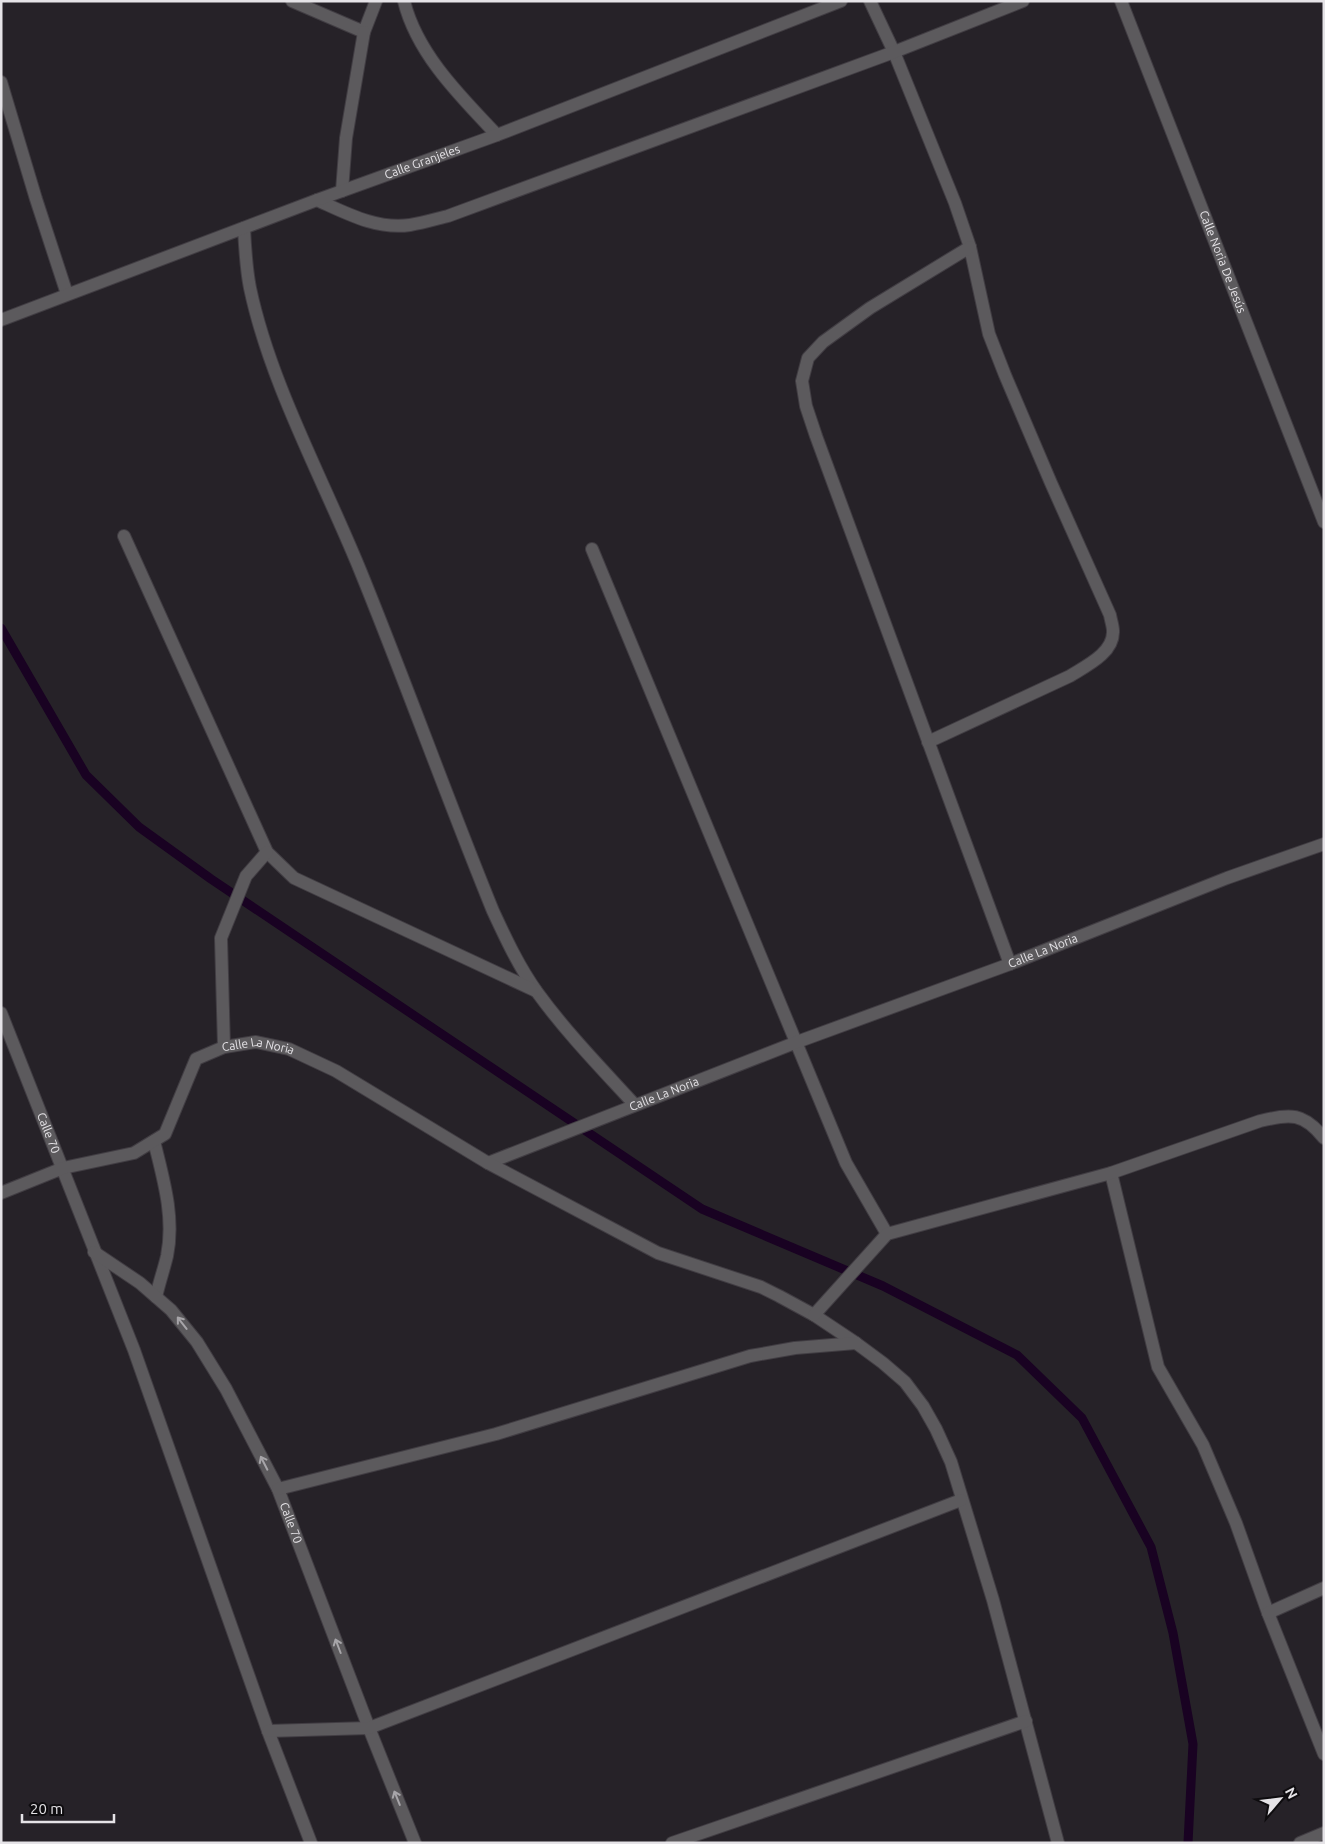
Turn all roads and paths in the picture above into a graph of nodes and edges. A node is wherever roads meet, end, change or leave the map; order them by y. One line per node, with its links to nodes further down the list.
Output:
1 (292, 1): 8 (street)
2 (376, 1): 8 (street)
3 (404, 1): 11 (street)
4 (841, 1): 11 (street, Calle Granjeles)
5 (870, 1): 9 (street)
6 (1023, 1): 9 (street)
7 (1120, 1): 18 (street, Calle Noria De Jesús)
8 (364, 32): 12 (street)
9 (894, 52): 13 (street); 15 (street)
10 (1, 82): 16 (street)
11 (497, 134): 12 (street, Calle Granjeles)
12 (342, 190): 13 (street, Calle Granjeles)
13 (318, 200): 14 (street, Calle Granjeles)
14 (244, 228): 16 (street, Calle Granjeles); 25 (street)
15 (970, 247): 21 (street); 21 (street)
16 (67, 294): 17 (street, Calle Granjeles)
17 (1, 320)
18 (1324, 522)
19 (124, 536): 23 (street)
20 (592, 549): 27 (street)
21 (928, 742): 24 (street)
22 (1324, 844): 24 (street, Calle La Noria)
23 (267, 852): 25 (street); 28 (street)
24 (1010, 964): 27 (street, Calle La Noria)
25 (536, 991): 29 (street)
26 (1, 1013): 33 (street, Calle 70)
27 (797, 1042): 29 (street, Calle La Noria); 36 (street)
28 (224, 1047): 31 (street, Calle La Noria); 32 (street, Calle La Noria)
29 (634, 1104): 32 (street, Calle La Noria)
30 (1324, 1138): 34 (street)
31 (154, 1141): 33 (street, Calle La Noria); 38 (street)
32 (488, 1163): 39 (street)
33 (63, 1168): 35 (street, Calle La Noria); 37 (street, Calle 70)
34 (1111, 1173): 36 (street); 44 (street)
35 (1, 1193)
36 (887, 1234): 39 (street)
37 (94, 1252): 38 (street, Calle 70); 47 (street, Calle 70)
38 (156, 1297): 41 (street, Calle 70, one-way to 38)
39 (814, 1315): 40 (street)
40 (856, 1343): 41 (street); 42 (street)
41 (278, 1489): 46 (street, Calle 70, one-way to 41)
42 (961, 1500): 45 (street); 46 (street)
43 (1324, 1588): 44 (street)
44 (1268, 1613): 48 (street)
45 (1026, 1721): 52 (street); 53 (street)
46 (368, 1728): 47 (street); 51 (street, Calle 70, one-way to 46)
47 (268, 1731): 50 (street, Calle 70)
48 (1324, 1754)
49 (1324, 1834): 54 (street)
50 (311, 1843)
51 (415, 1843)
52 (672, 1843)
53 (1058, 1843)
54 (1300, 1843)

